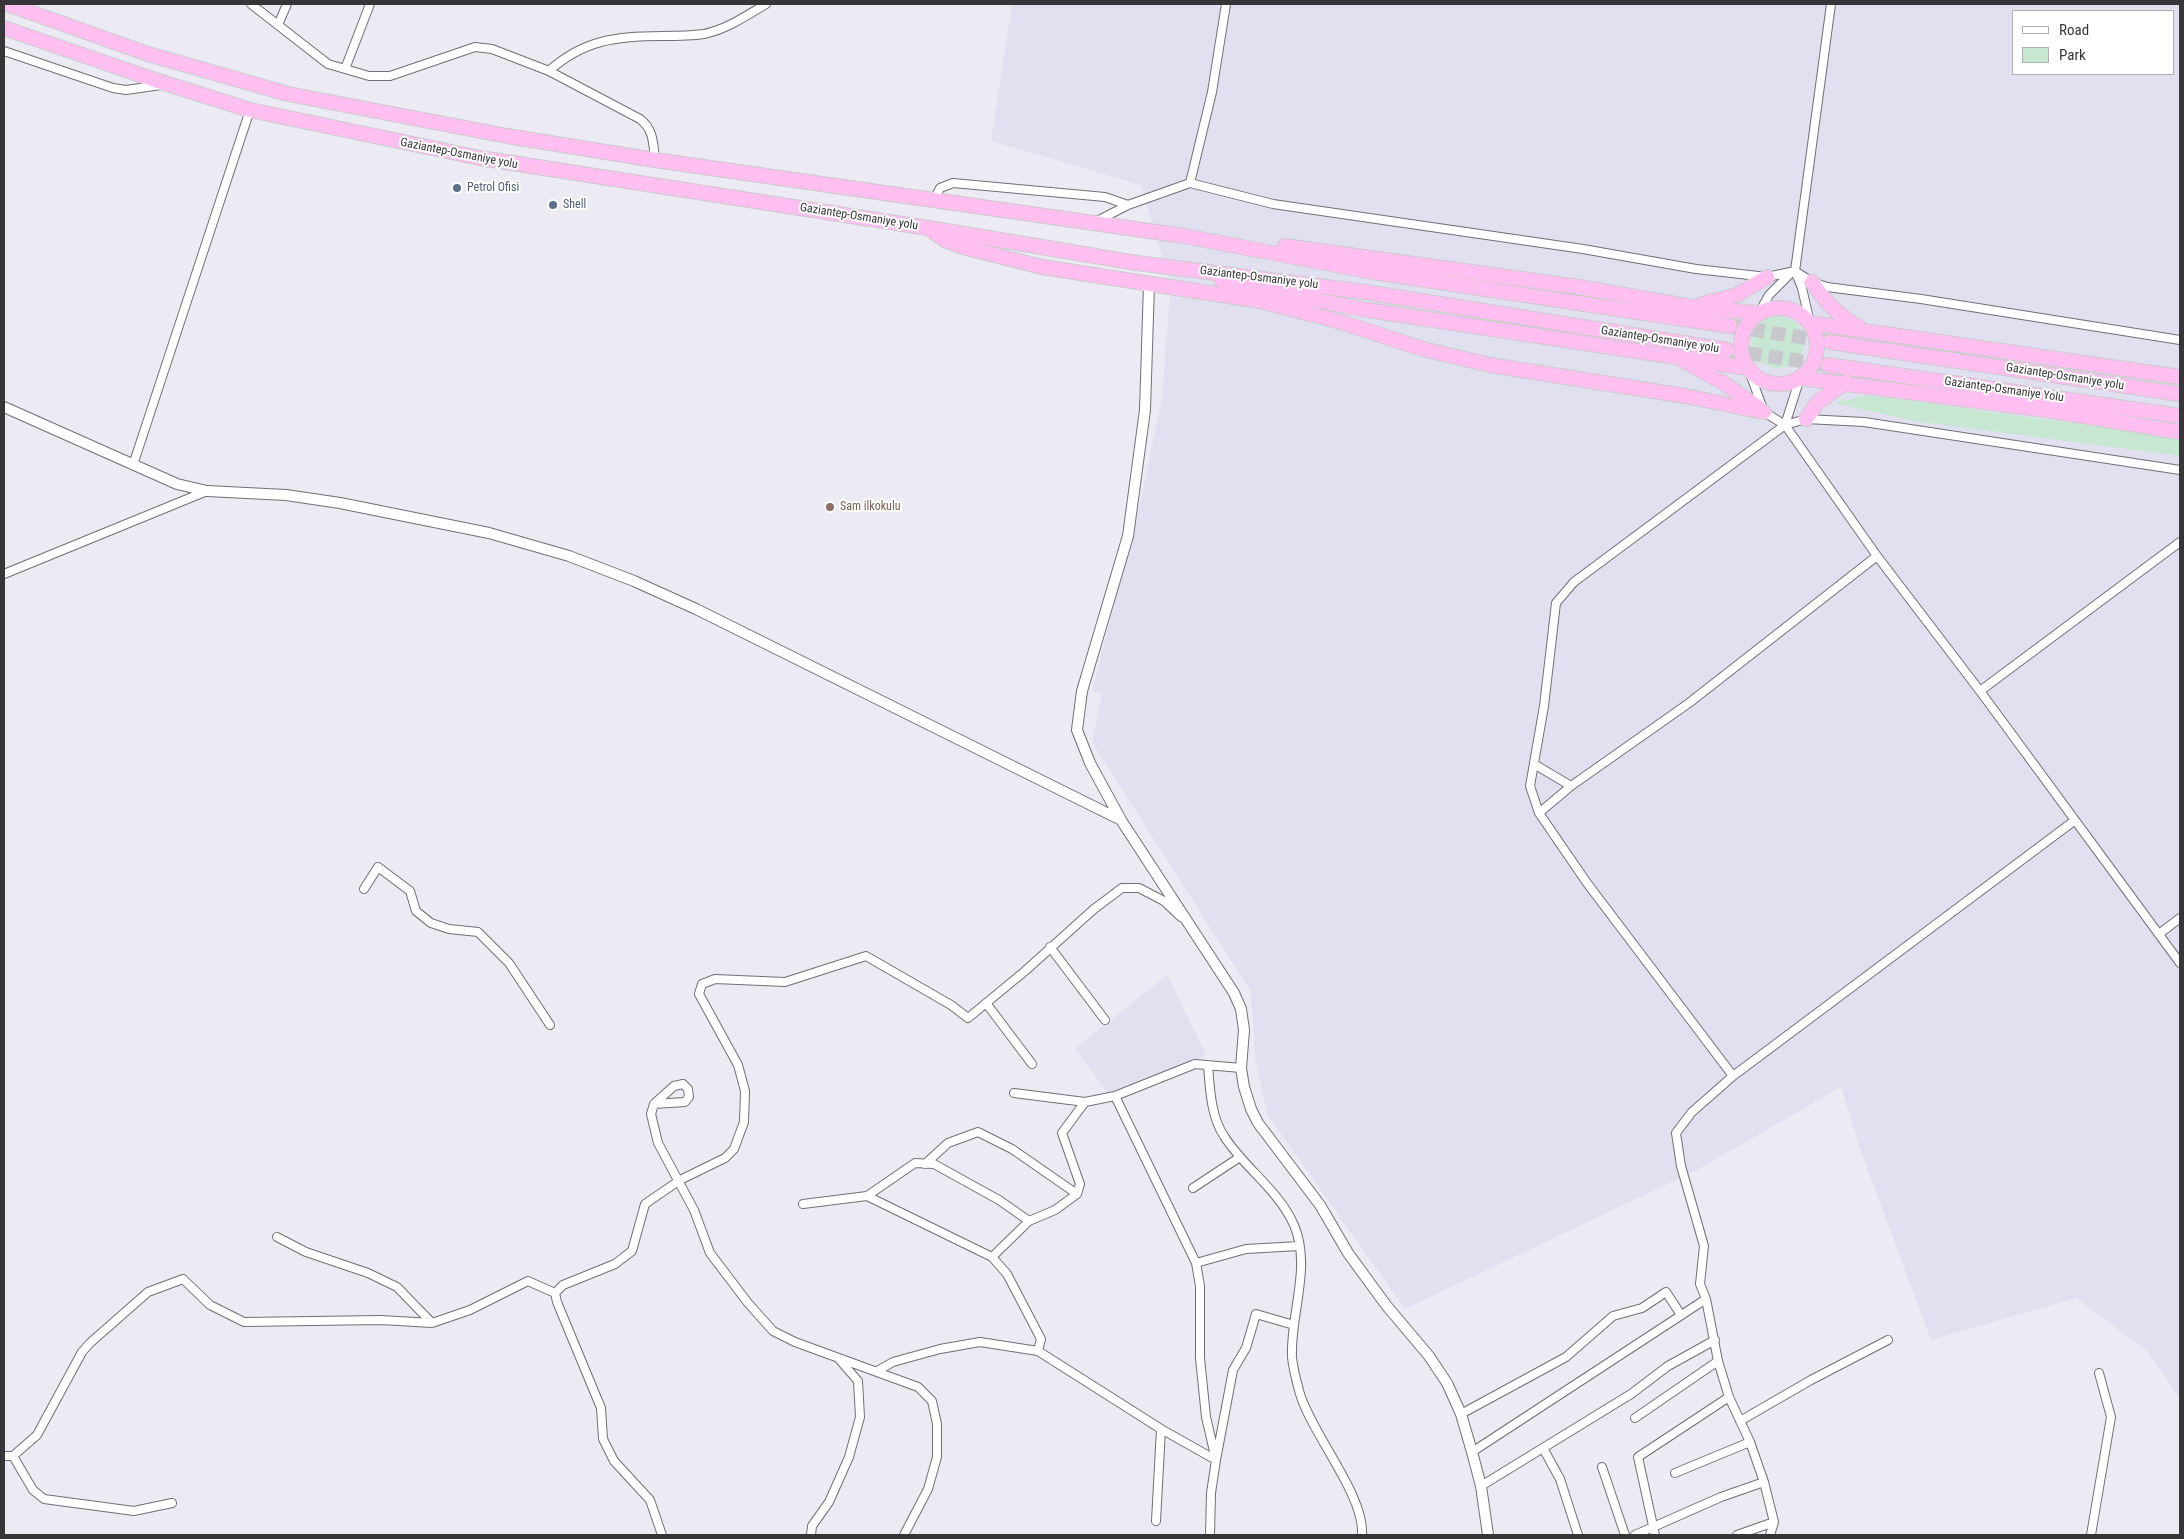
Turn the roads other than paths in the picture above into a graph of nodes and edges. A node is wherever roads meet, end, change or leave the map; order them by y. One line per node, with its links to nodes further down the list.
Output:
1 (7, 4): 15 (highway, Gaziantep-Osmaniye yolu)
2 (251, 4): 8 (street)
3 (287, 4): 8 (street)
4 (370, 4): 11 (street)
5 (766, 4): 12 (street)
6 (1226, 4): 16 (street)
7 (1831, 4): 23 (street)
8 (278, 25): 11 (street)
9 (4, 28): 13 (highway, Gaziantep-Osmaniye yolu)
10 (4, 51): 13 (street)
11 (344, 69): 12 (street)
12 (548, 71): 15 (street)
13 (168, 84): 14 (highway, Gaziantep-Osmaniye yolu)
14 (250, 110): 20 (highway, Gaziantep-Osmaniye yolu); 48 (street)
15 (655, 160): 17 (highway, Gaziantep-Osmaniye yolu)
16 (1190, 183): 18 (street); 24 (street)
17 (934, 200): 18 (street); 19 (highway, Gaziantep-Osmaniye yolu)
18 (1128, 206): 19 (street)
19 (1094, 223): 21 (highway, Gaziantep-Osmaniye yolu)
20 (928, 228): 22 (highway, Gaziantep-Osmaniye yolu); 26 (highway)
21 (1184, 236): 27 (highway); 30 (highway, Gaziantep-Osmaniye yolu)
22 (1187, 269): 34 (highway, Gaziantep-Osmaniye yolu); 35 (highway)
23 (1794, 271): 24 (street); 25 (street); 28 (street); 29 (street)
24 (1767, 277): 27 (highway)
25 (1812, 282): 31 (highway); 32 (street)
26 (1149, 284): 43 (highway); 58 (street)
27 (1690, 306): 28 (highway)
28 (1759, 313): 29 (highway); 37 (highway)
29 (1810, 323): 31 (highway); 39 (highway)
30 (1730, 326)
31 (1863, 329): 38 (highway)
32 (2180, 340)
33 (1830, 342): 41 (highway, Gaziantep-Osmaniye yolu)
34 (1727, 350)
35 (1674, 357): 37 (highway); 43 (highway)
36 (1828, 364): 44 (highway, Gaziantep-Osmaniye Yolu)
37 (1748, 368): 39 (highway); 43 (street)
38 (2180, 377)
39 (1800, 378): 40 (highway); 46 (street)
40 (1846, 382): 45 (highway); 47 (highway)
41 (2180, 394)
42 (4, 407): 48 (street)
43 (1764, 412): 46 (street)
44 (2180, 416)
45 (1806, 420): 46 (street); 49 (street)
46 (1785, 425): 52 (street); 55 (street)
47 (2180, 432)
48 (133, 466): 50 (street)
49 (2180, 470)
50 (207, 492): 53 (street); 58 (street)
51 (2180, 542): 54 (street)
52 (1878, 556): 54 (street); 56 (street)
53 (4, 574)
54 (1980, 691): 59 (street)
55 (1534, 764): 56 (street); 57 (street)
56 (1571, 786): 57 (street)
57 (1539, 813): 72 (street)
58 (1121, 820): 62 (street)
59 (2074, 821): 63 (street); 72 (street)
60 (364, 889): 68 (street)
61 (2180, 918): 63 (street)
62 (1190, 925): 64 (street); 71 (street)
63 (2159, 934): 65 (street)
64 (1050, 946): 66 (street); 67 (street)
65 (2180, 963)
66 (986, 1003): 69 (street); 79 (street)
67 (1105, 1020)
68 (550, 1025)
69 (1032, 1064)
70 (1208, 1066): 71 (street); 74 (street); 77 (street)
71 (1242, 1068): 102 (street)
72 (1733, 1076): 90 (street)
73 (1014, 1094): 75 (street)
74 (1115, 1096): 75 (street); 88 (street)
75 (1085, 1102): 81 (street)
76 (654, 1104): 79 (street)
77 (1240, 1157): 80 (street); 86 (street)
78 (925, 1164): 81 (street); 82 (street); 84 (street)
79 (680, 1180): 89 (street); 97 (street)
80 (1193, 1188)
81 (1077, 1194): 84 (street)
82 (866, 1196): 83 (street); 87 (street)
83 (803, 1204)
84 (1029, 1221): 87 (street)
85 (277, 1237): 92 (street)
86 (1299, 1246): 88 (street); 93 (street)
87 (992, 1257): 96 (street)
88 (1196, 1263): 111 (street)
89 (555, 1293): 92 (street); 120 (street)
90 (1706, 1299): 91 (street); 94 (street)
91 (1681, 1315): 102 (street); 108 (street)
92 (432, 1323): 110 (street)
93 (1294, 1325): 111 (street); 124 (street)
94 (1715, 1340): 98 (street); 107 (street)
95 (1888, 1340): 104 (street)
96 (1038, 1351): 99 (street); 105 (street)
97 (837, 1356): 99 (street); 121 (street)
98 (1718, 1361): 101 (street); 103 (street)
99 (877, 1371): 122 (street)
100 (2099, 1373): 132 (street)
101 (1729, 1397): 104 (street); 119 (street)
102 (1461, 1414): 108 (street)
103 (1634, 1418)
104 (1740, 1421): 106 (street)
105 (1161, 1429): 111 (street); 117 (street)
106 (1750, 1442): 113 (street); 114 (street)
107 (1543, 1448): 115 (street); 126 (street)
108 (1472, 1452): 115 (street)
109 (4, 1456): 110 (street)
110 (13, 1456): 116 (street)
111 (1216, 1460): 123 (street)
112 (1602, 1467): 127 (street)
113 (1675, 1473)
114 (1764, 1482): 118 (street); 119 (street)
115 (1480, 1486): 125 (street)
116 (172, 1503)
117 (1156, 1521)
118 (1774, 1522): 130 (street); 131 (street)
119 (1652, 1526): 128 (street); 129 (street)
120 (662, 1535)
121 (811, 1535)
122 (904, 1535)
123 (1210, 1535)
124 (1362, 1535)
125 (1488, 1535)
126 (1578, 1535)
127 (1625, 1535)
128 (1635, 1535)
129 (1655, 1535)
130 (1737, 1535)
131 (1770, 1535)
132 (2091, 1535)

